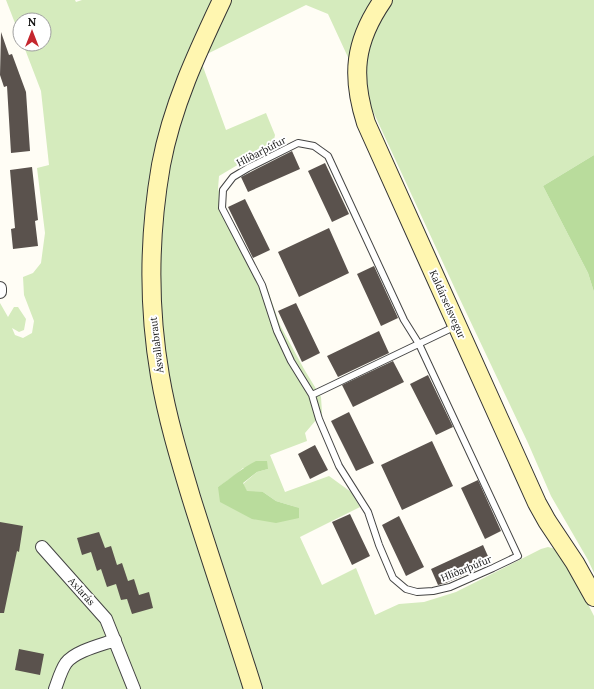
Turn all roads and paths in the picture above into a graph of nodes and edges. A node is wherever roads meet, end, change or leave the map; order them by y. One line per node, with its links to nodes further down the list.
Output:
1 (222, 0): 13 (main road, Ásvallabraut)
2 (383, 0): 5 (main road, Kaldárselsvegur)
3 (0, 288): 4 (street)
4 (0, 292)
5 (458, 325): 6 (lane); 9 (main road, Kaldárselsvegur)
6 (419, 344): 7 (lane); 7 (lane, Hlíðarþúfur); 7 (lane, Hlíðarþúfur)
7 (312, 395)
8 (42, 547): 10 (street, Axlarás)
9 (594, 597)
10 (115, 640): 11 (street); 12 (street, Axlarás)
11 (55, 689)
12 (134, 689)
13 (253, 689)

